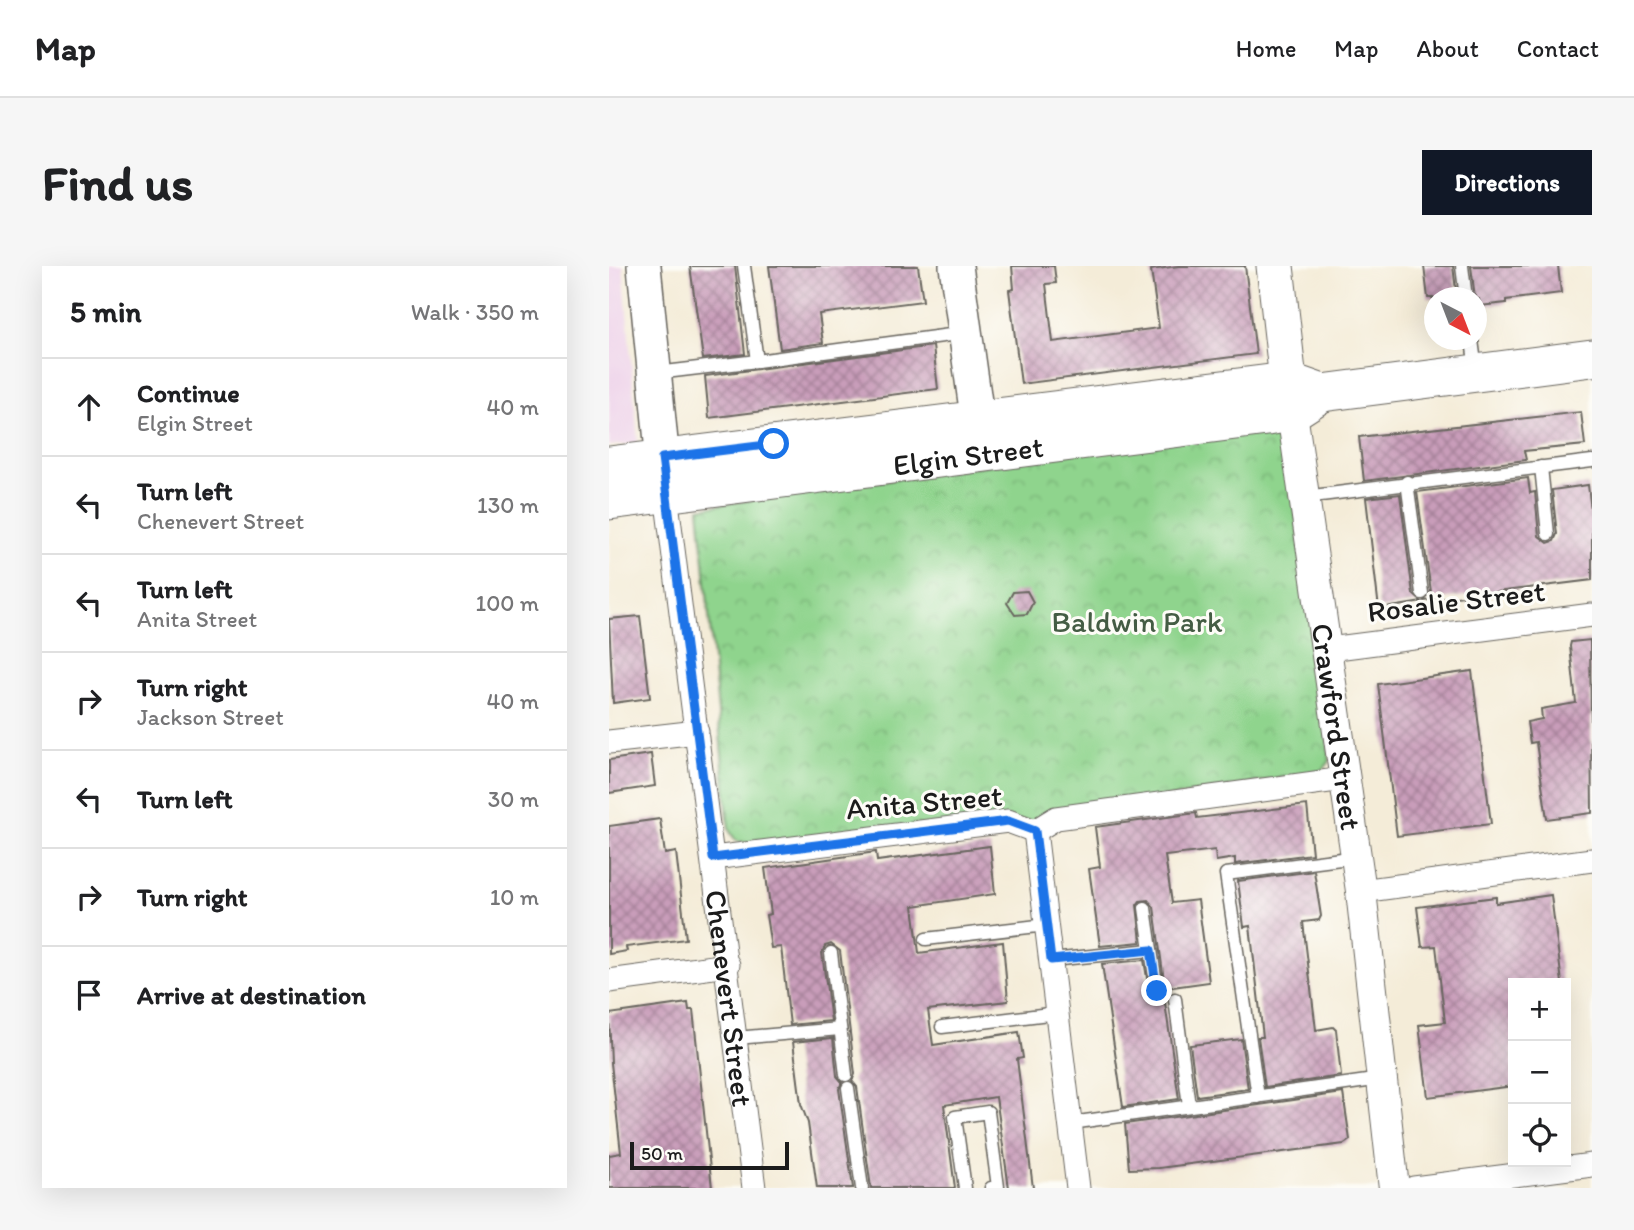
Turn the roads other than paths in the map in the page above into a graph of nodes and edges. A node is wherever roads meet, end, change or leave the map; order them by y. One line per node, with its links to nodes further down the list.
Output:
1 (645, 266): 11 (main road, Chenevert Street)
2 (744, 266): 10 (lane)
3 (956, 266): 7 (main road)
4 (1275, 266): 12 (main road, Crawford Street)
5 (1462, 266): 6 (lane)
6 (1465, 287)
7 (965, 333): 10 (lane); 13 (main road)
8 (1474, 356): 9 (main road, Elgin Street); 12 (main road, Elgin Street)
9 (1592, 358)
10 (757, 361): 11 (lane)
11 (654, 373): 14 (main road, Chenevert Street)
12 (1290, 397): 13 (main road, Elgin Street); 20 (street, Crawford Street)
13 (980, 437): 14 (main road, Elgin Street); 19 (main road, Elgin Street)
14 (662, 458): 16 (main road, Elgin Street); 19 (main road, Chenevert Street)
15 (1592, 461): 17 (lane)
16 (609, 465)
17 (1541, 467): 18 (lane); 22 (lane)
18 (1407, 482): 20 (lane); 23 (lane)
19 (666, 494): 21 (main road, Elgin Street); 26 (street, Chenevert Street)
20 (1305, 497): 25 (street, Crawford Street)
21 (609, 501)
22 (1548, 534)
23 (1422, 593)
24 (1592, 615): 25 (street, Rosalie Street)
25 (1329, 649): 28 (street, Crawford Street)
26 (697, 732): 27 (street); 31 (street, Chenevert Street)
27 (609, 742)
28 (1344, 779): 29 (street, Anita Street); 30 (street, Crawford Street)
29 (1035, 831): 31 (street, Anita Street); 35 (street)
30 (1356, 857): 33 (street, Crawford Street); 49 (lane)
31 (713, 858): 40 (street, Chenevert Street)
32 (1592, 860): 33 (street)
33 (1361, 891): 48 (street, Crawford Street)
34 (1145, 908): 37 (lane)
35 (1046, 925): 36 (lane); 39 (street)
36 (926, 939)
37 (1151, 950): 39 (lane); 42 (lane)
38 (831, 953): 46 (lane)
39 (1051, 960): 44 (street)
40 (728, 965): 41 (street); 47 (street, Chenevert Street)
41 (609, 981)
42 (1157, 991)
43 (1175, 999): 50 (lane)
44 (1057, 1013): 45 (lane); 51 (street)
45 (942, 1027)
46 (840, 1029): 47 (lane); 54 (lane)
47 (736, 1038): 53 (street, Chenevert Street)
48 (1381, 1079): 49 (lane); 58 (street, Crawford Street)
49 (1258, 1097): 50 (lane)
50 (1189, 1106): 51 (lane)
51 (1071, 1123): 57 (street)
52 (1592, 1165): 59 (street)
53 (754, 1188)
54 (862, 1188)
55 (965, 1188): 56 (lane)
56 (991, 1188)
57 (1079, 1188)
58 (1394, 1188)
59 (1414, 1188)

